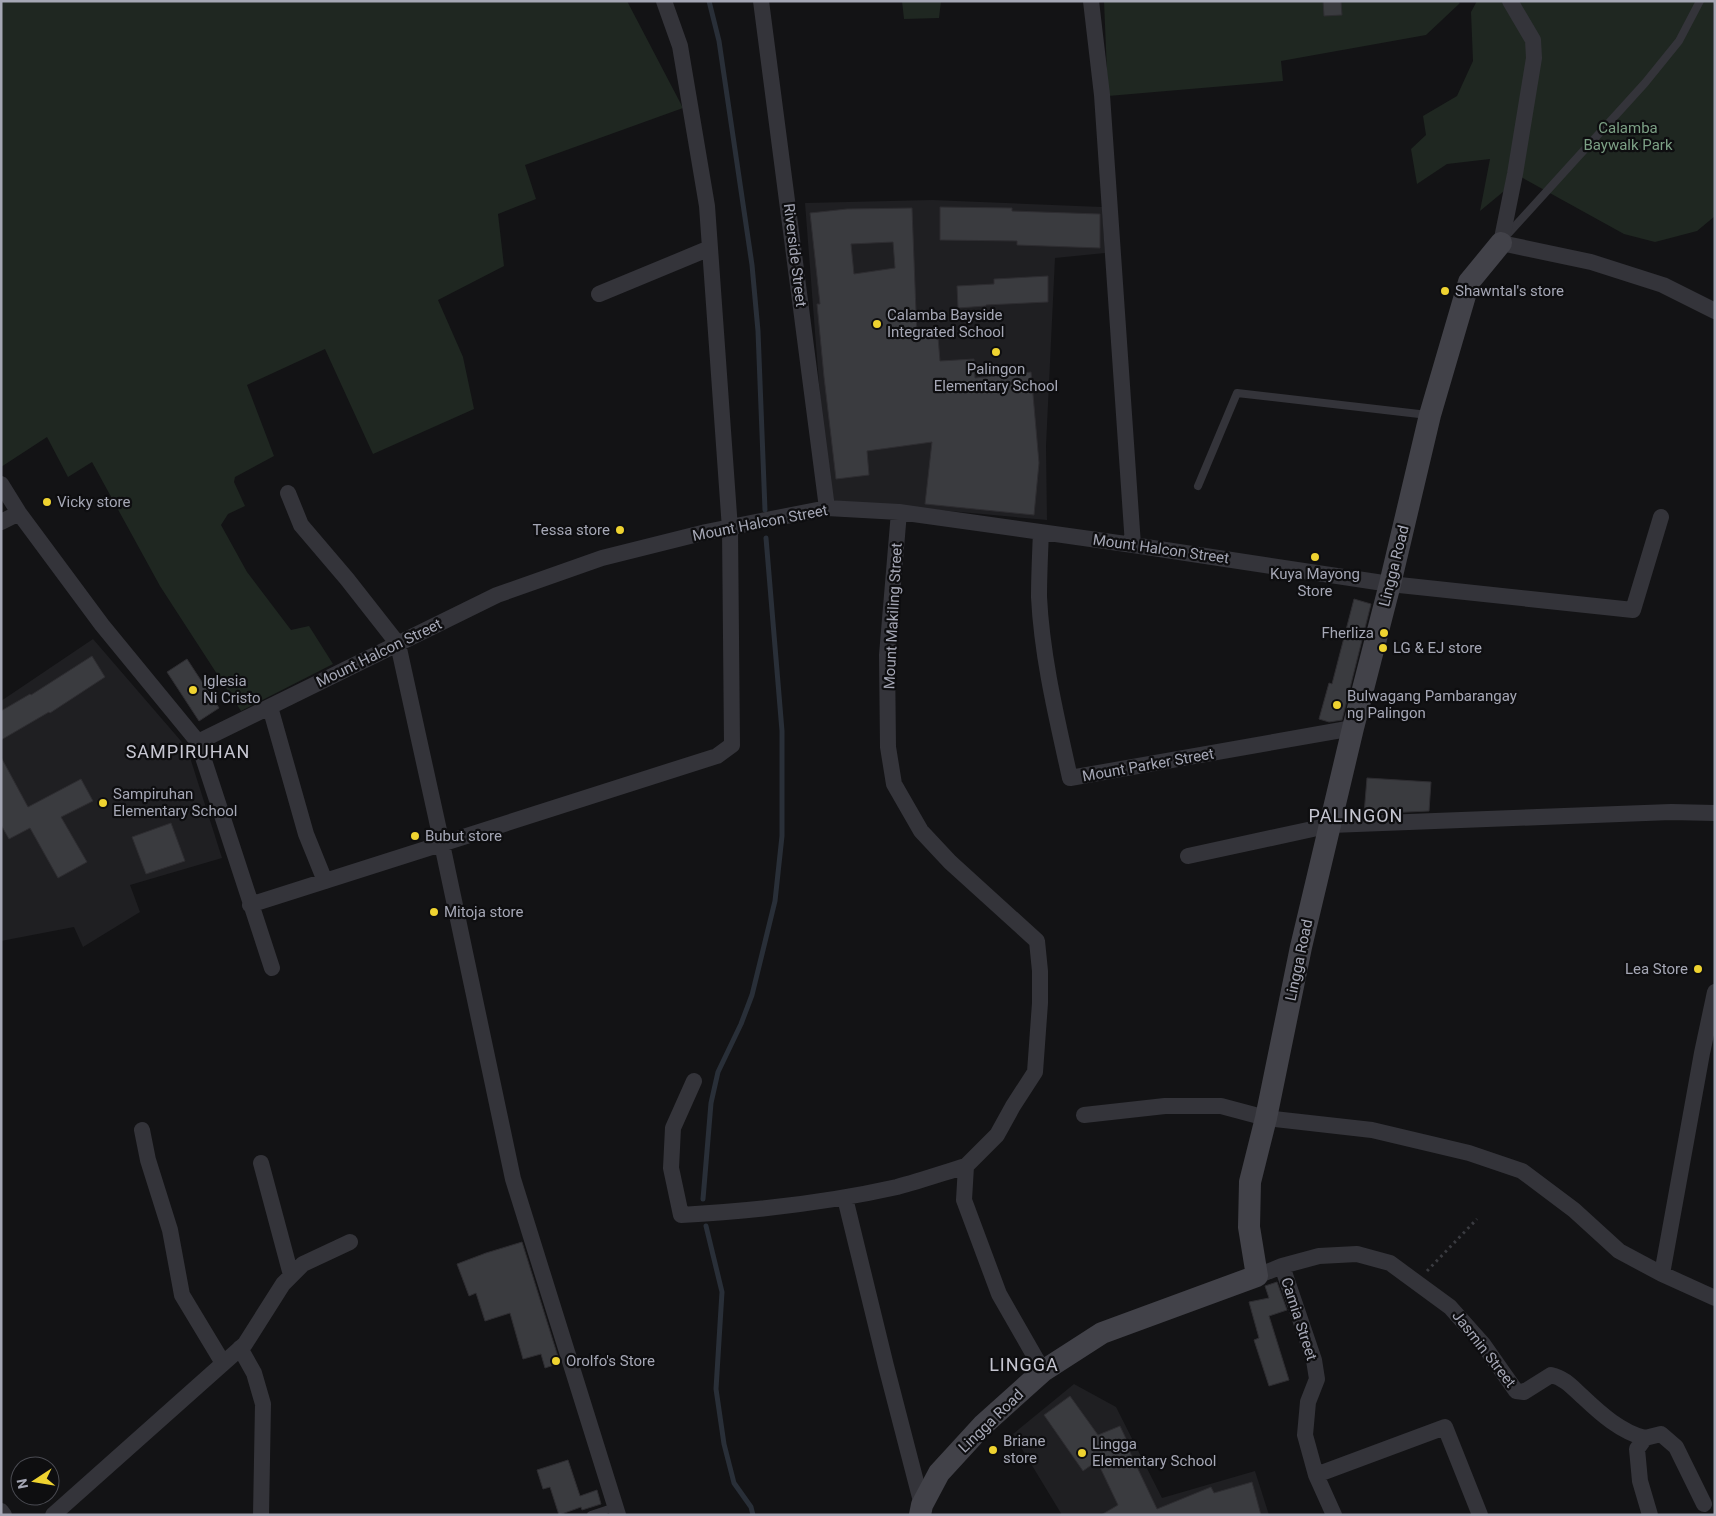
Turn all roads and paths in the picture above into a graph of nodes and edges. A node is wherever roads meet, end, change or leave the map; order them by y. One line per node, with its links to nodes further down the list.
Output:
1 (664, 1): 7 (street)
2 (761, 1): 14 (street, Riverside Street)
3 (1091, 1): 21 (street)
4 (1510, 1): 6 (street)
5 (1700, 1): 6 (lane)
6 (1500, 243): 9 (street); 10 (street, Lingga Road)
7 (710, 248): 8 (street); 19 (street)
8 (599, 294)
9 (1715, 311)
10 (1430, 415): 12 (lane); 22 (street, Lingga Road)
11 (1, 484): 16 (street)
12 (1198, 486)
13 (288, 493): 23 (street)
14 (827, 508): 15 (street, Mount Halcon Street); 19 (street, Mount Halcon Street)
15 (899, 512): 20 (street, Mount Halcon Street); 40 (street, Mount Makiling Street)
16 (19, 513): 18 (street); 26 (street)
17 (1661, 516): 22 (street, Mount Halcon Street)
18 (1, 522)
19 (730, 529): 23 (street, Mount Halcon Street); 29 (street)
20 (1041, 532): 21 (street, Mount Halcon Street); 25 (street, Mount Parker Street)
21 (1133, 545): 22 (street, Mount Halcon Street)
22 (1390, 584): 25 (street, Lingga Road)
23 (398, 644): 24 (street, Mount Halcon Street); 29 (street)
24 (270, 707): 26 (street, Mount Halcon Street); 31 (street)
25 (1353, 728): 28 (street, Lingga Road)
26 (198, 742): 32 (street)
27 (1715, 813): 28 (street)
28 (1331, 825): 30 (street); 37 (street, Lingga Road)
29 (442, 844): 31 (street); 58 (street)
30 (1188, 856)
31 (325, 881): 32 (street)
32 (250, 905): 33 (street)
33 (272, 968)
34 (1715, 992): 45 (street)
35 (694, 1081): 41 (street)
36 (1084, 1115): 37 (street)
37 (1266, 1118): 45 (street); 47 (street, Lingga Road)
38 (142, 1130): 51 (street)
39 (260, 1163): 46 (street)
40 (966, 1166): 41 (street); 52 (street)
41 (845, 1198): 56 (street)
42 (1478, 1219): 48 (path)
43 (350, 1242): 46 (street)
44 (1282, 1266): 47 (street, Jasmin Street); 48 (street, Jasmin Street); 54 (street, Camia Street)
45 (1662, 1274): 49 (street)
46 (291, 1275): 50 (street)
47 (1257, 1276): 52 (street, Lingga Road)
48 (1416, 1282): 53 (street, Jasmin Street)
49 (1715, 1298)
50 (240, 1348): 51 (street); 61 (street)
51 (223, 1363): 60 (street)
52 (1043, 1371): 56 (street, Lingga Road)
53 (1645, 1438): 55 (street, Jasmin Street); 65 (street)
54 (1316, 1475): 63 (street, Camia Street); 64 (street)
55 (1704, 1504)
56 (921, 1510)
57 (1, 1511): 59 (street)
58 (617, 1511): 62 (lane)
59 (4, 1515)
60 (53, 1515)
61 (261, 1515)
62 (590, 1515)
63 (1334, 1515)
64 (1480, 1515)
65 (1650, 1515)

